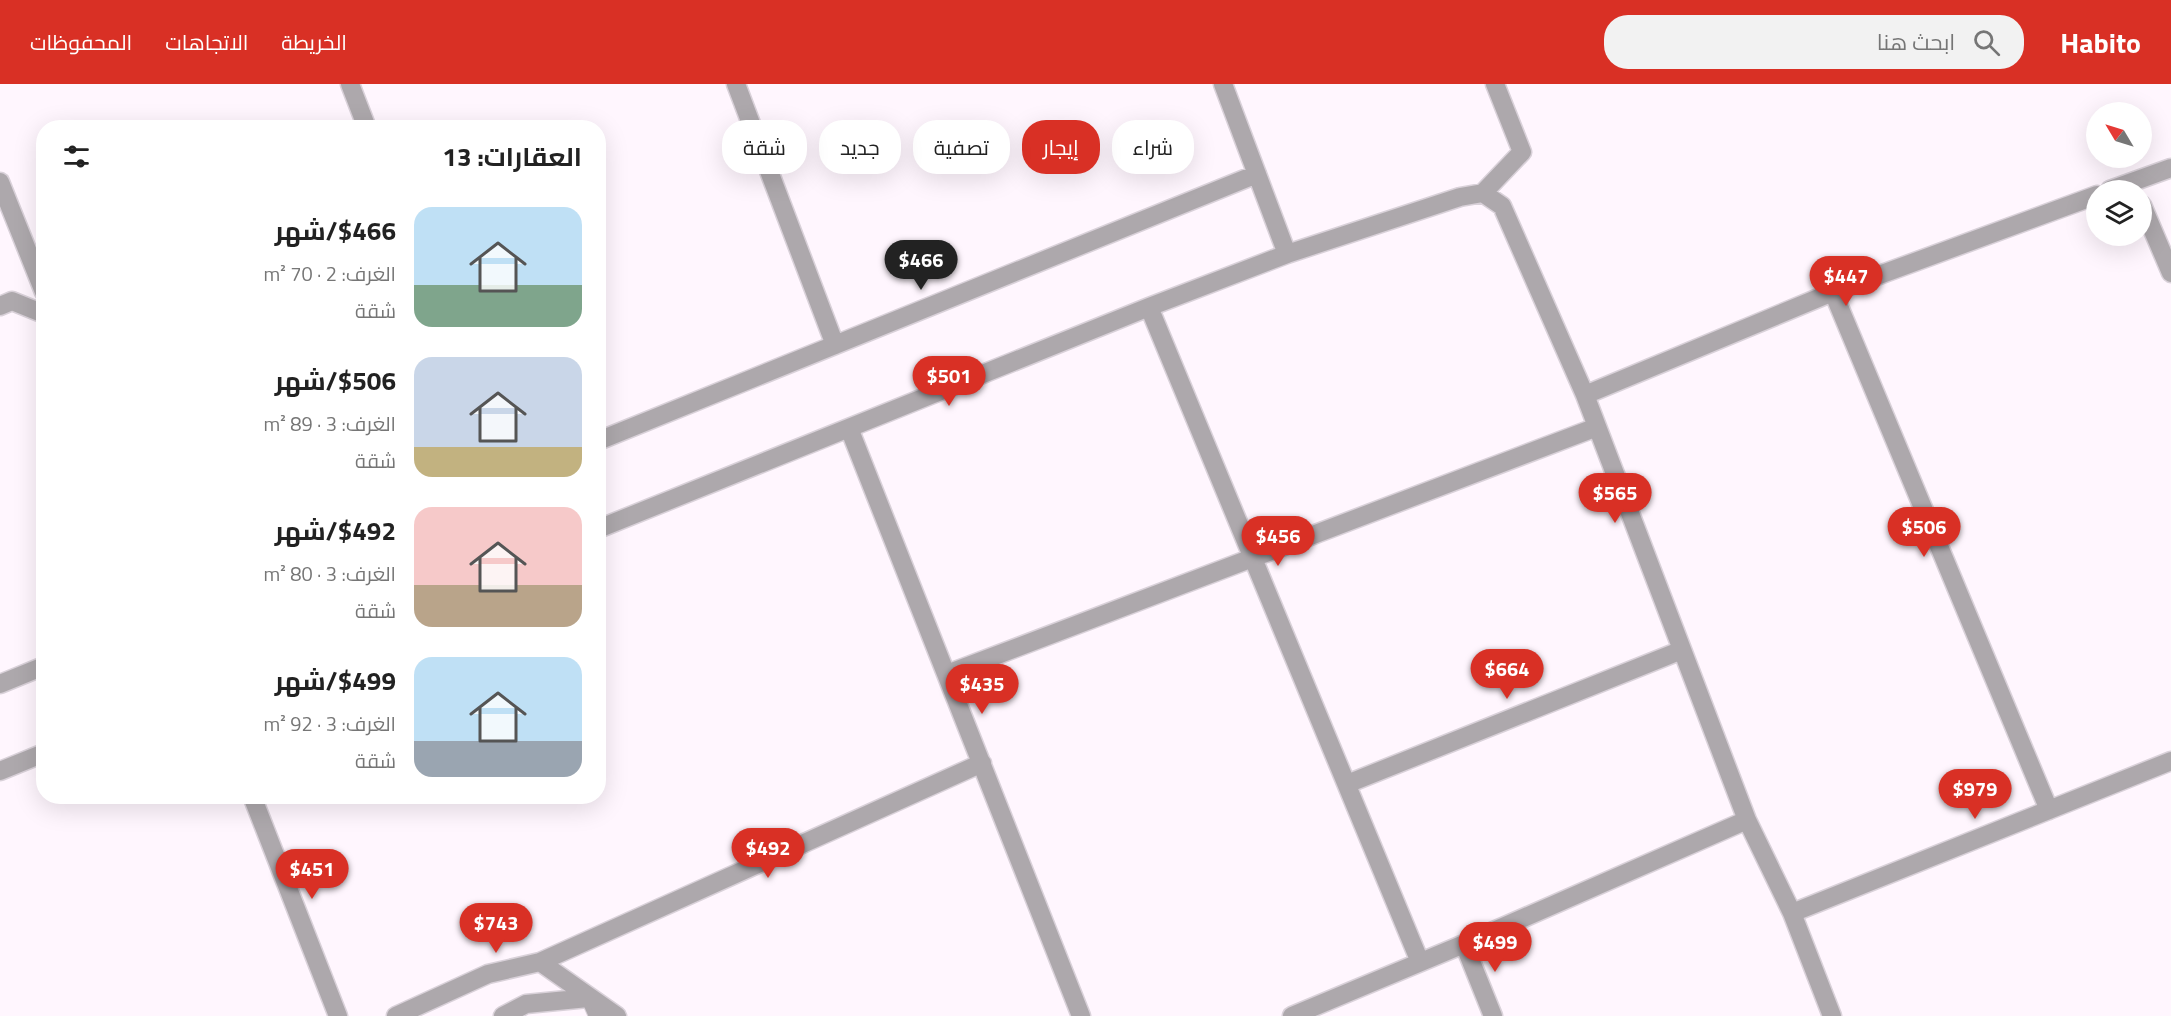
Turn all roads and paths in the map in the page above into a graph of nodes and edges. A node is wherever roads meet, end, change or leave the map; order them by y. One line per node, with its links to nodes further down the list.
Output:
1 (350, 84): 5 (street)
2 (736, 84): 20 (street)
3 (1223, 84): 7 (street)
4 (1496, 84): 10 (street)
5 (364, 120)
6 (2171, 168): 8 (street)
7 (1257, 174): 13 (street); 20 (street)
8 (2146, 180)
9 (0, 182): 14 (street)
10 (1483, 193): 13 (street); 21 (street)
11 (2086, 199): 16 (street)
12 (2152, 228): 15 (street)
13 (1287, 254): 18 (street)
14 (36, 272)
15 (2171, 273)
16 (1833, 292): 21 (street); 37 (street)
17 (0, 306): 19 (street)
18 (1149, 308): 23 (street); 26 (street)
19 (36, 311)
20 (835, 345): 24 (street)
21 (1585, 395): 22 (street)
22 (1597, 427): 26 (street); 27 (street)
23 (849, 428): 25 (street); 29 (street)
24 (606, 438)
25 (606, 526)
26 (1252, 558): 29 (street); 35 (street)
27 (1682, 650): 35 (street); 38 (street)
28 (36, 669): 30 (street)
29 (946, 674): 33 (street)
30 (0, 684)
31 (36, 756): 34 (street)
32 (2171, 761): 37 (street)
33 (982, 763): 41 (street); 49 (street)
34 (0, 771)
35 (1347, 784): 42 (street)
36 (255, 804): 44 (street)
37 (2049, 810): 39 (street)
38 (1747, 820): 39 (street); 40 (street)
39 (1792, 913): 52 (street)
40 (1464, 944): 42 (street); 51 (street)
41 (540, 962): 43 (street); 45 (street)
42 (1420, 962): 50 (street)
43 (588, 998): 46 (street); 47 (lane); 48 (street)
44 (338, 1016)
45 (396, 1016)
46 (503, 1016)
47 (596, 1016)
48 (617, 1016)
49 (1081, 1016)
50 (1292, 1016)
51 (1493, 1016)
52 (1832, 1016)

